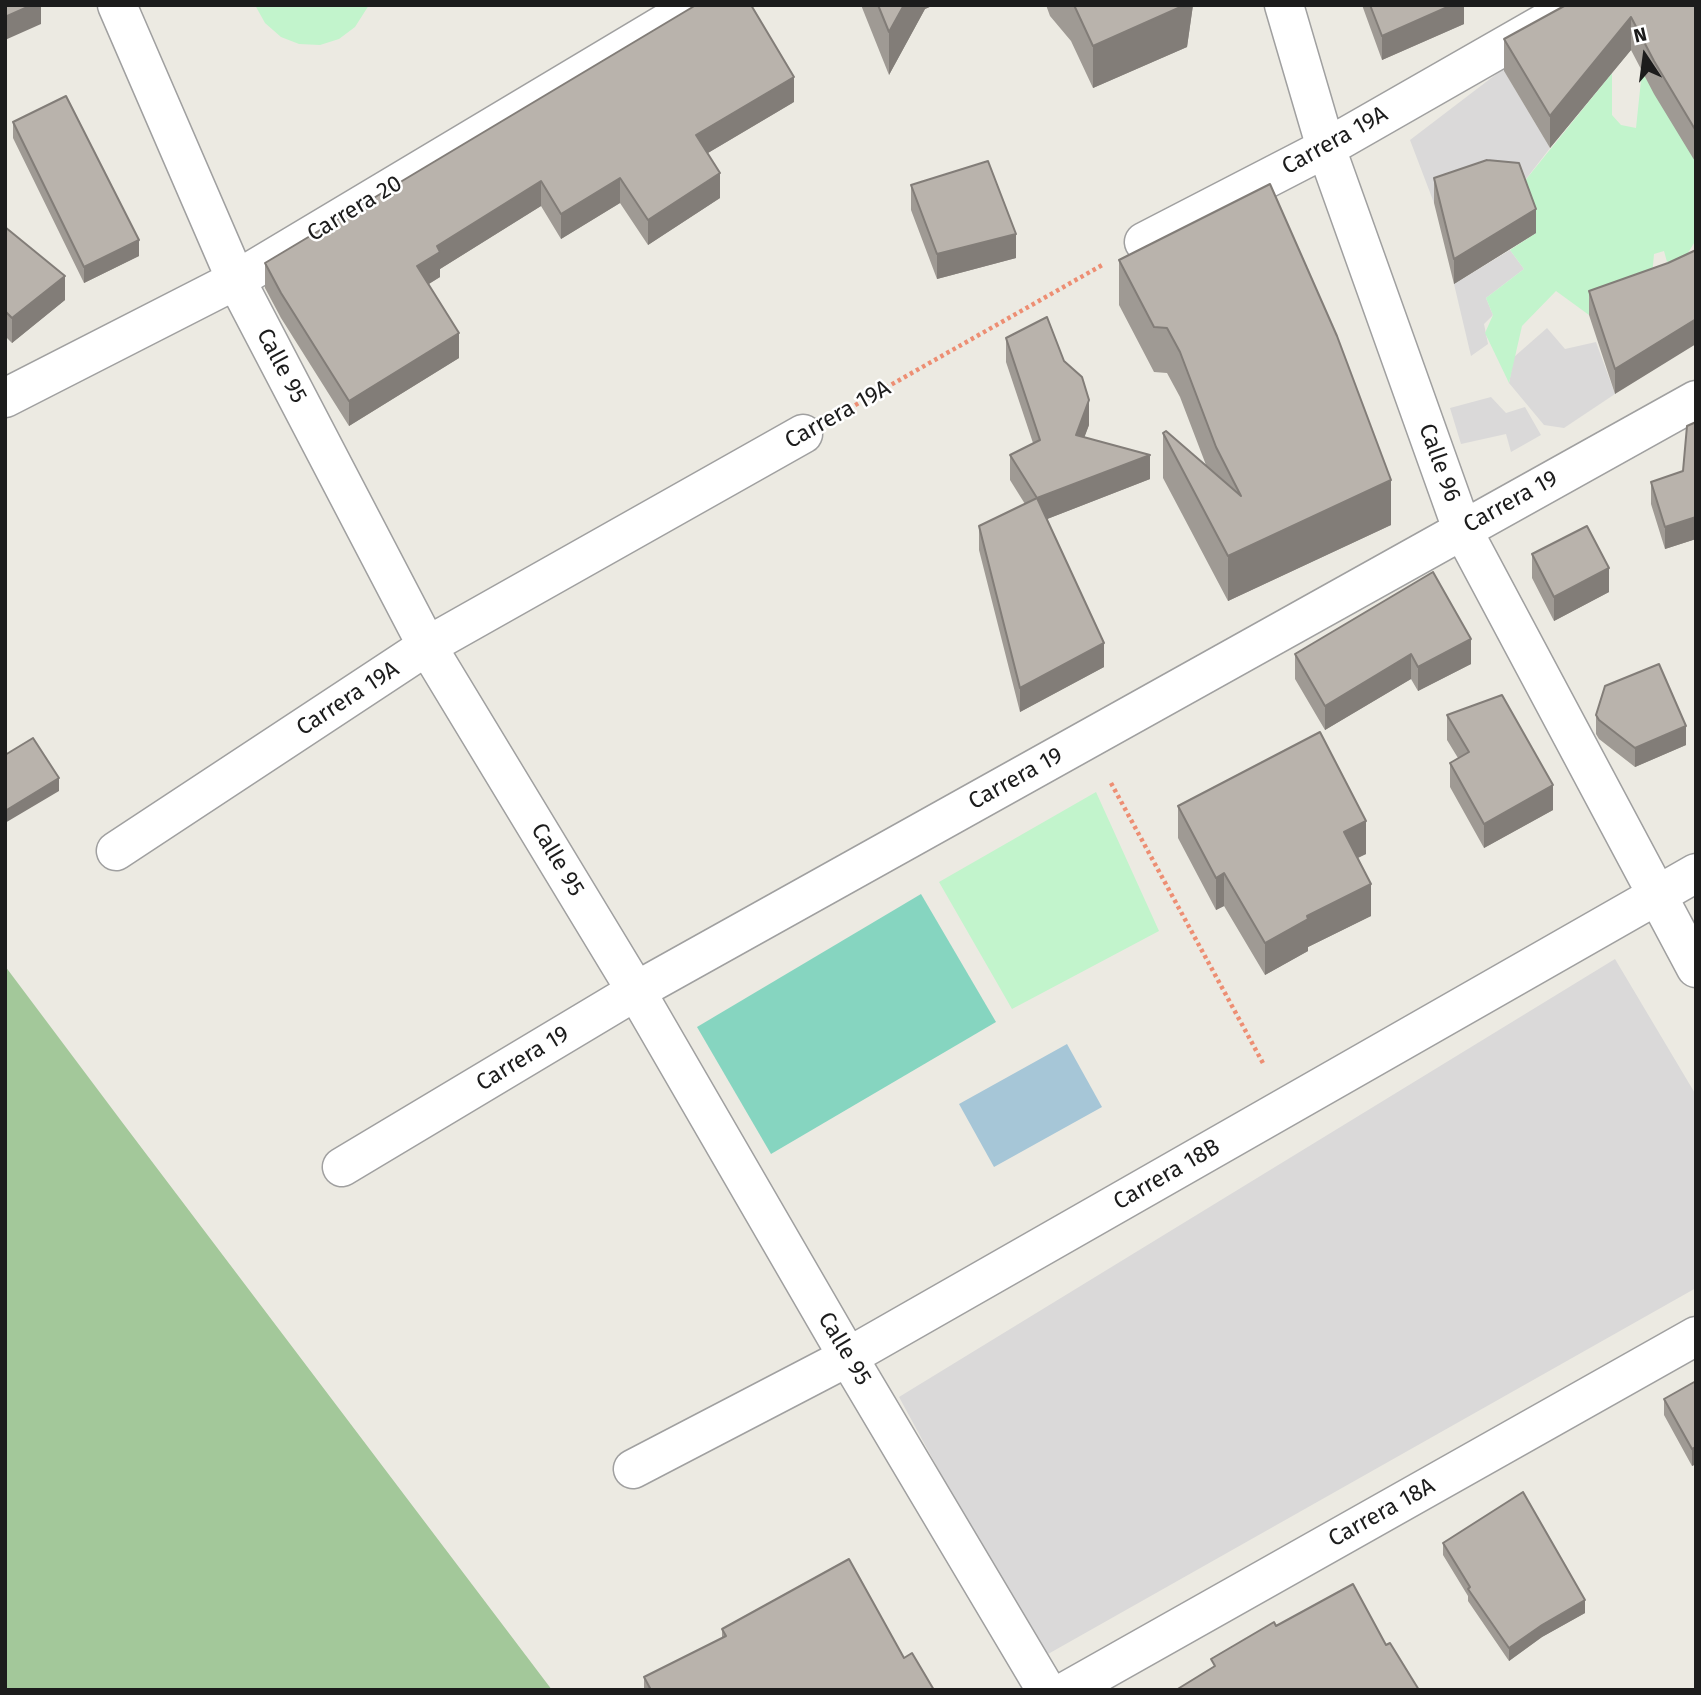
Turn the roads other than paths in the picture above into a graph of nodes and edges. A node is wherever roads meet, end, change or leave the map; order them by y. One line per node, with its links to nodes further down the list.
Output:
1 (117, 5): 7 (street, Calle 95)
2 (696, 5): 7 (street, Carrera 20)
3 (1284, 5): 5 (street, Calle 96)
4 (1576, 5): 5 (street, Carrera 19A)
5 (1326, 148): 6 (street, Carrera 19A); 11 (street, Calle 96)
6 (1144, 242)
7 (236, 280): 8 (street, Carrera 20); 12 (street, Calle 95)
8 (5, 398)
9 (1696, 401): 11 (street, Carrera 19)
10 (803, 434): 12 (street, Carrera 19A)
11 (1462, 529): 15 (street, Calle 96); 17 (street, Carrera 19)
12 (427, 646): 13 (street, Carrera 19A); 17 (street, Calle 95)
13 (116, 851)
14 (1696, 873): 15 (street, Carrera 18B)
15 (1657, 895): 16 (street, Calle 96); 20 (street, Carrera 18B)
16 (1696, 968)
17 (636, 991): 18 (street, Carrera 19); 20 (street, Calle 95)
18 (342, 1167)
19 (1696, 1336): 23 (street, Carrera 18A)
20 (848, 1357): 21 (street, Carrera 18B); 22 (street, Calle 95)
21 (633, 1469)
22 (1046, 1690)
23 (1068, 1690)

